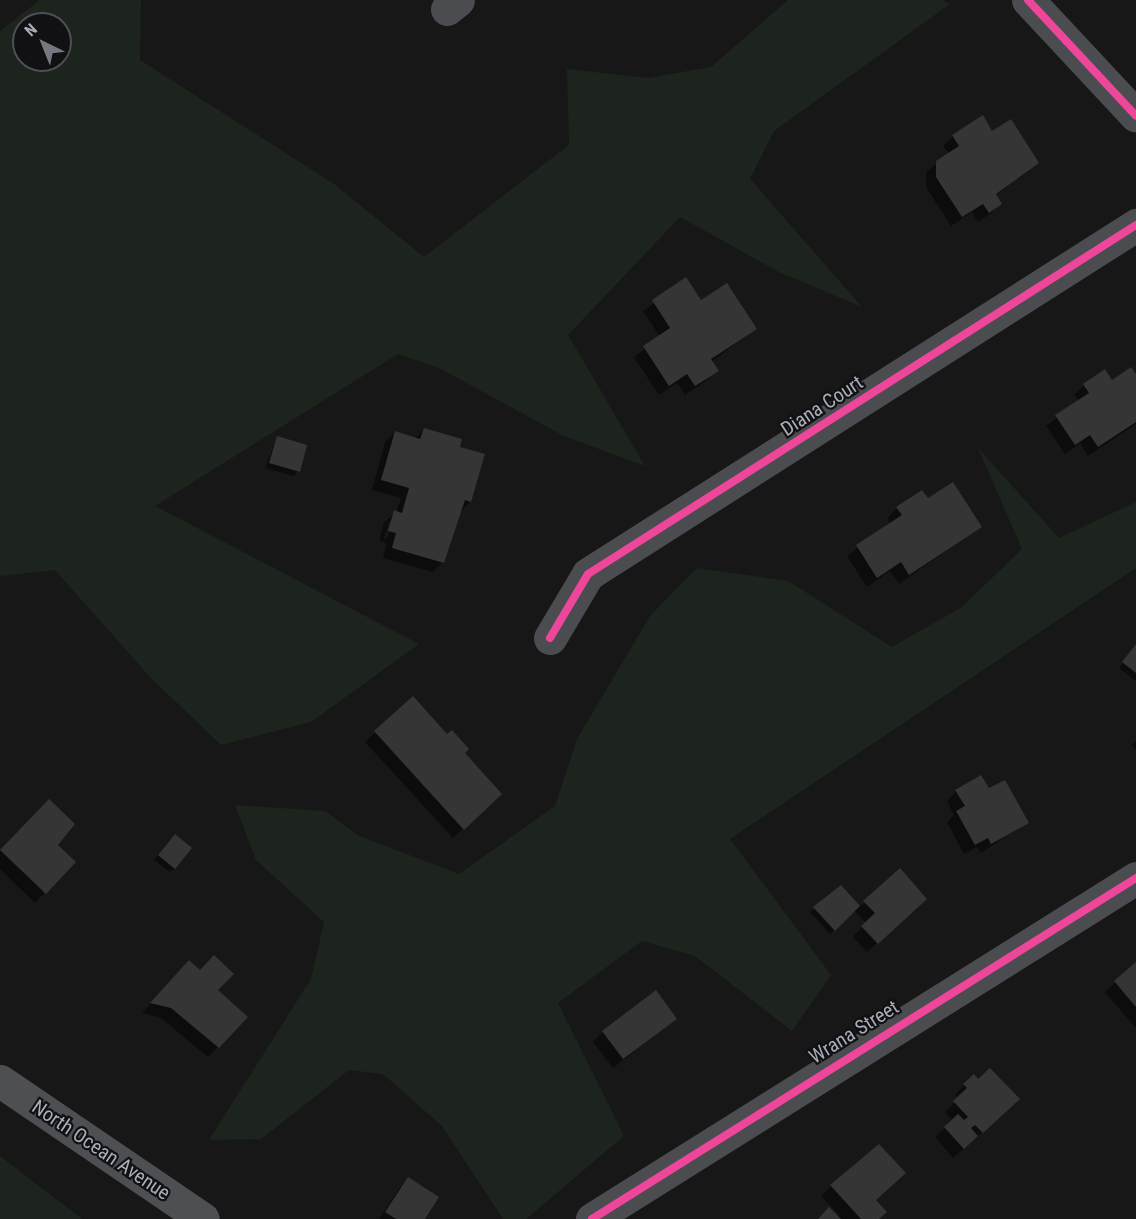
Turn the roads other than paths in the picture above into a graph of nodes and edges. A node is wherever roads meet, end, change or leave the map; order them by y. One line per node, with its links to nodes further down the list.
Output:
1 (1028, 0): 2 (street)
2 (1136, 116)
3 (1136, 225): 4 (street, Diana Court)
4 (550, 638)
5 (1136, 878): 8 (street, Wrana Street)
6 (0, 1081): 7 (main road, North Ocean Avenue)
7 (203, 1219)
8 (592, 1219)

